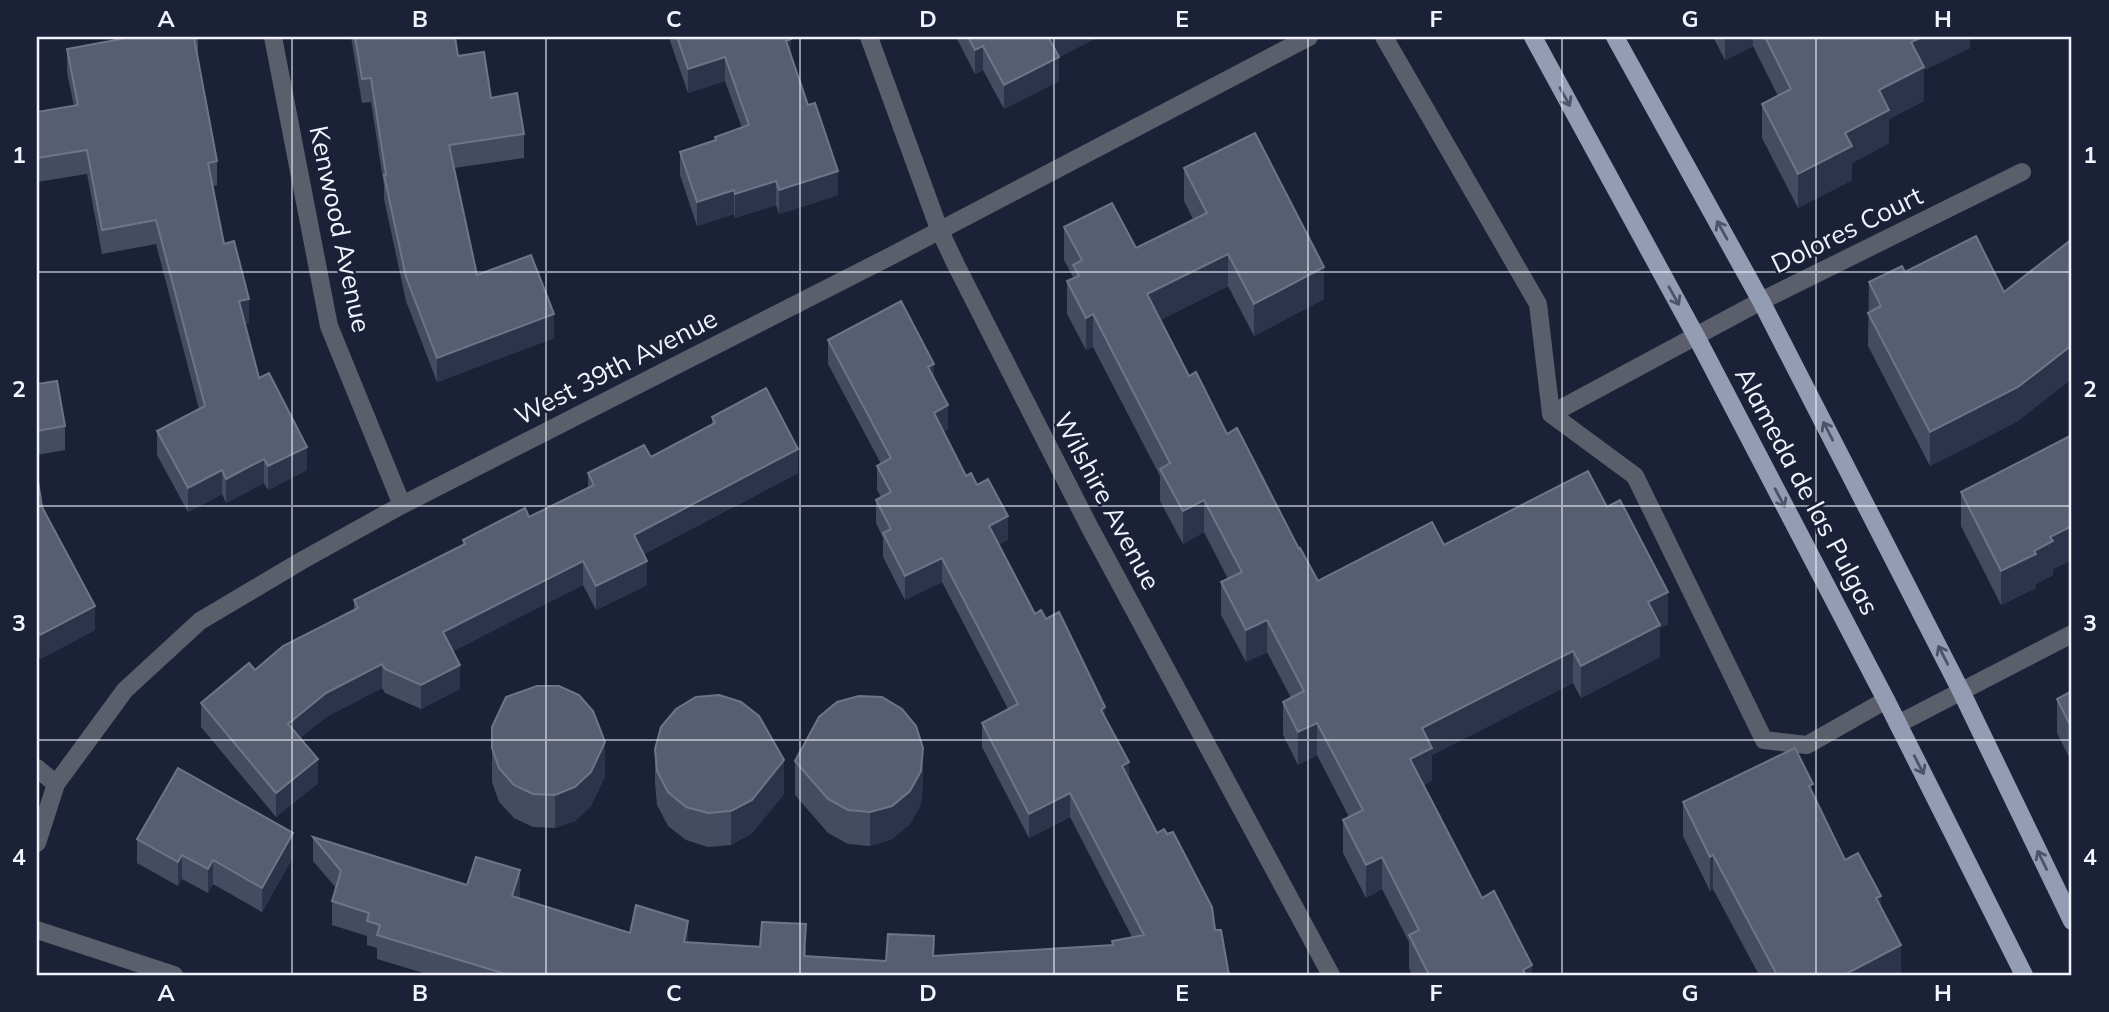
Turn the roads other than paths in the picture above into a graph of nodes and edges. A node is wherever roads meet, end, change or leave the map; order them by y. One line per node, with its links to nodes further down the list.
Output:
1 (273, 37): 12 (street, Kenwood Avenue)
2 (869, 37): 8 (street, Wilshire Avenue)
3 (1309, 37): 8 (street, West 39th Avenue)
4 (1384, 37): 11 (street)
5 (1533, 37): 10 (main road, Alameda de las Pulgas, one-way to 10)
6 (1615, 37): 9 (main road, Alameda de las Pulgas, one-way to 6)
7 (2022, 173): 9 (street, Dolores Court)
8 (939, 229): 12 (street, West 39th Avenue); 23 (street, Wilshire Avenue)
9 (1761, 301): 10 (street, Dolores Court); 14 (main road, Alameda de las Pulgas, one-way to 9)
10 (1697, 338): 11 (street, Dolores Court); 15 (main road, Alameda de las Pulgas, one-way to 15)
11 (1551, 414): 15 (street)
12 (402, 505): 18 (street, West 39th Avenue)
13 (2072, 634): 14 (street)
14 (1961, 691): 16 (street); 20 (main road, Alameda de las Pulgas, one-way to 14)
15 (1886, 701): 16 (main road, Alameda de las Pulgas)
16 (1898, 724): 24 (main road, Alameda de las Pulgas, one-way to 24)
17 (37, 768): 18 (street)
18 (56, 784): 19 (street, West 39th Avenue)
19 (37, 843)
20 (2072, 921)
21 (37, 930): 22 (street)
22 (174, 975)
23 (1331, 975)
24 (2024, 975)

